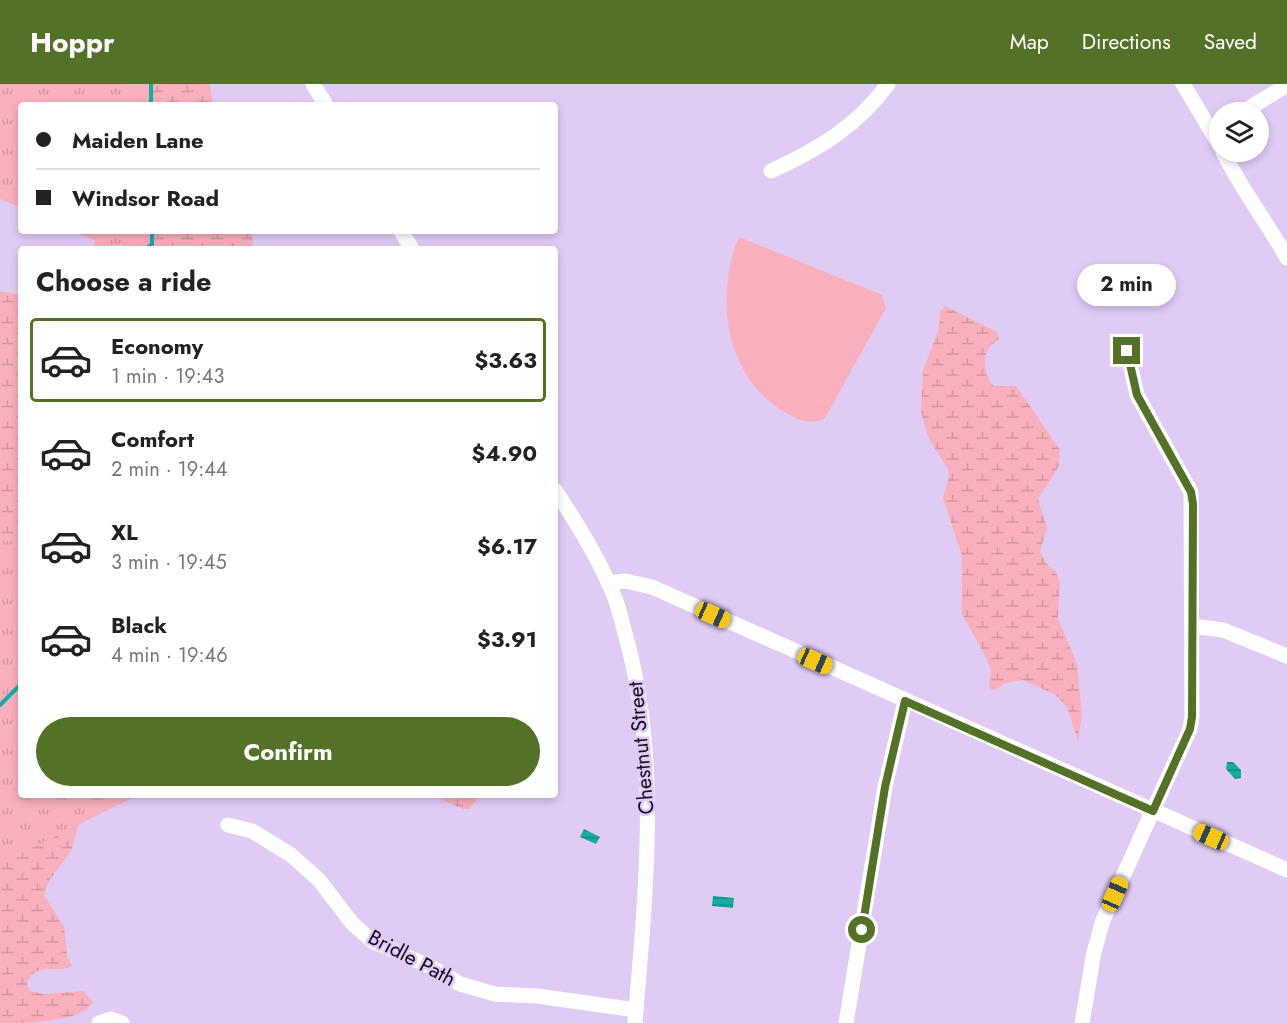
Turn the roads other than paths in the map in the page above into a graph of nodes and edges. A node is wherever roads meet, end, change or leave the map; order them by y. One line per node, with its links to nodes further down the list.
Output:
1 (313, 84): 5 (street)
2 (888, 84): 9 (street)
3 (1183, 84): 7 (street)
4 (1287, 84): 6 (street)
5 (324, 102)
6 (1259, 102)
7 (1209, 123)
8 (1227, 162): 10 (street)
9 (771, 171)
10 (1287, 258)
11 (1127, 351): 14 (street)
12 (558, 495): 13 (street, Chestnut Street)
13 (608, 583): 16 (street); 20 (street, Chestnut Street)
14 (1193, 626): 15 (street); 17 (street)
15 (1287, 657)
16 (905, 701): 17 (street); 23 (street)
17 (1153, 811): 19 (street); 24 (street)
18 (228, 825): 20 (street, Bridle Path)
19 (1287, 870)
20 (635, 1016)
21 (99, 1023): 22 (street)
22 (122, 1023)
23 (846, 1023)
24 (1082, 1023)

